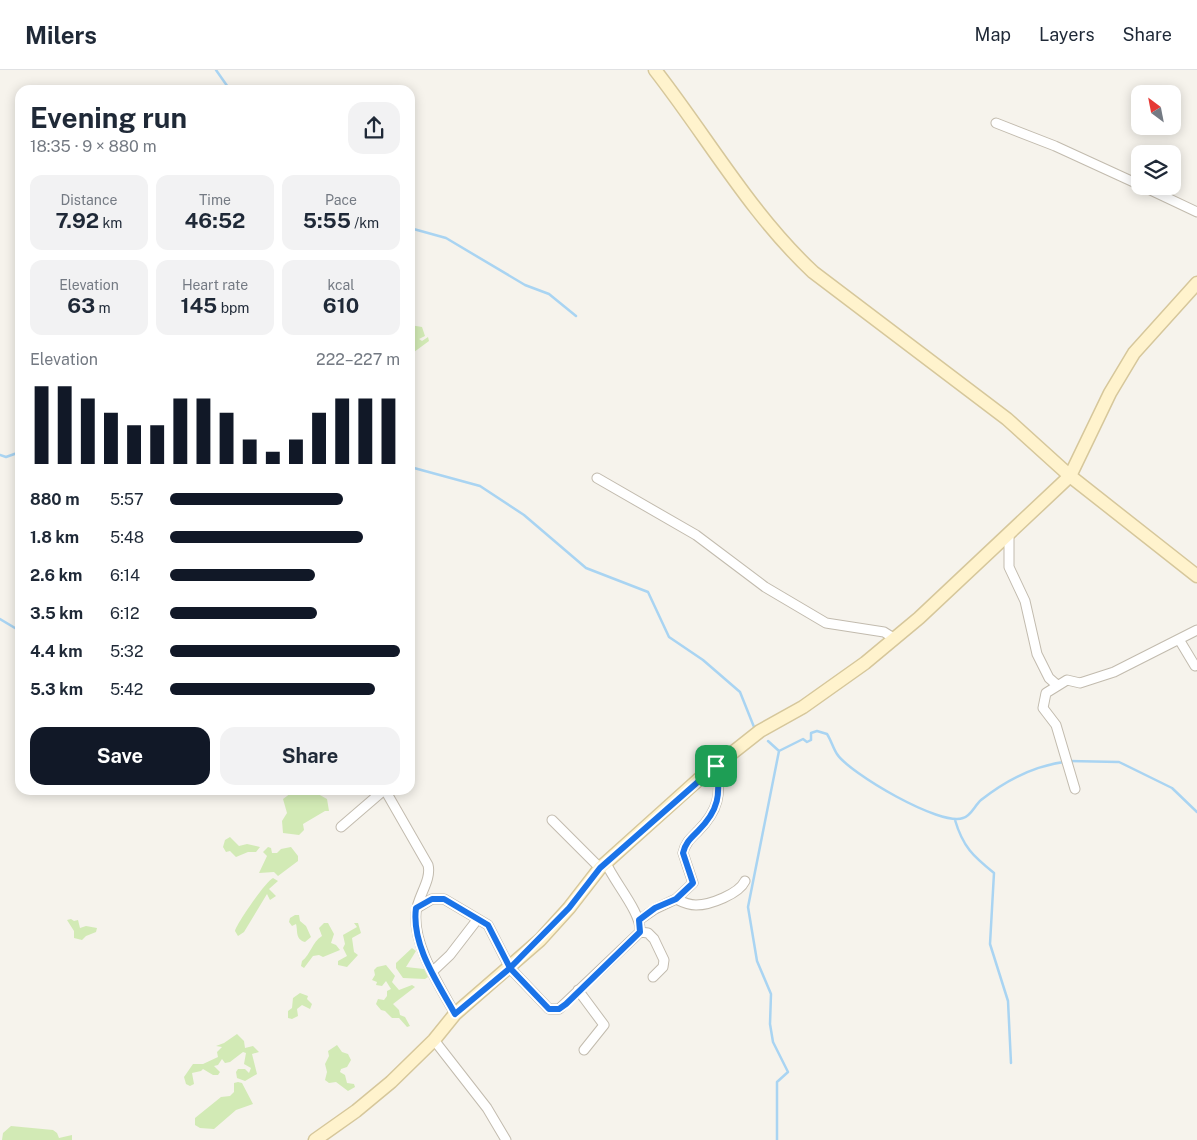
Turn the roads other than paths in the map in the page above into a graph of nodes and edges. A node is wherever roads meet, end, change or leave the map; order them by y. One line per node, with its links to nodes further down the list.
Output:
1 (656, 70): 7 (street)
2 (996, 124): 3 (street)
3 (1131, 181)
4 (1160, 195): 5 (street)
5 (1197, 212)
6 (1197, 282): 7 (street)
7 (1070, 476): 9 (street); 10 (street)
8 (596, 478): 12 (street)
9 (1009, 533): 12 (street); 15 (street)
10 (1197, 576)
11 (1197, 630): 13 (street)
12 (895, 639): 18 (street)
13 (1180, 640): 14 (street); 16 (street)
14 (1195, 666)
15 (1049, 678): 16 (street); 17 (street)
16 (1057, 685): 17 (street)
17 (1046, 694): 19 (street)
18 (716, 766): 24 (street); 26 (street)
19 (1076, 789)
20 (378, 795): 23 (street)
21 (387, 795): 27 (street)
22 (552, 820): 24 (street)
23 (341, 827)
24 (603, 866): 29 (street); 31 (street)
25 (745, 881): 26 (street)
26 (676, 899): 29 (street)
27 (416, 908): 28 (street); 32 (street)
28 (476, 920): 31 (street); 32 (street)
29 (639, 920): 30 (street)
30 (640, 932): 33 (street); 34 (street)
31 (510, 968): 34 (street); 35 (street)
32 (432, 972): 35 (street)
33 (653, 977)
34 (578, 990): 37 (street)
35 (455, 1014): 36 (street)
36 (434, 1040): 38 (street); 39 (street)
37 (584, 1050)
38 (315, 1140)
39 (506, 1140)

